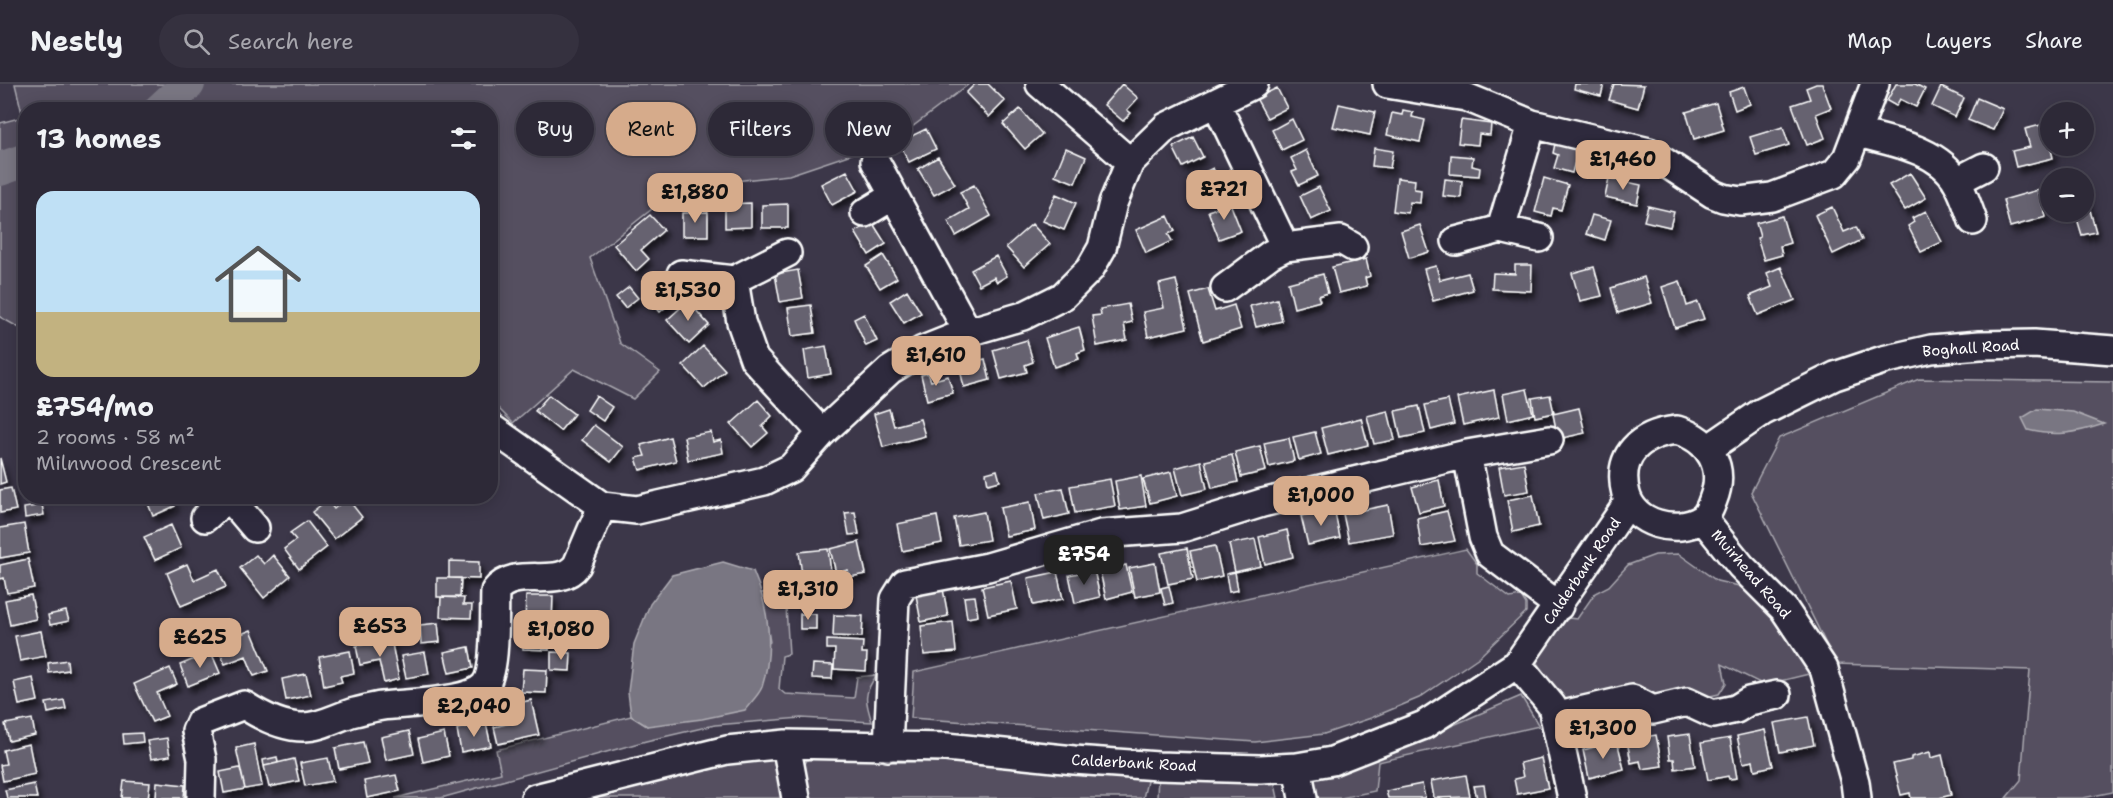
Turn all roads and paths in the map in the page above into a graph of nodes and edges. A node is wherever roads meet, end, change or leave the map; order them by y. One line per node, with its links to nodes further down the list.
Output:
1 (1040, 84): 9 (street)
2 (1254, 84): 5 (street)
3 (1387, 84): 6 (street)
4 (1875, 84): 7 (street)
5 (1216, 103): 9 (street); 18 (street)
6 (1532, 124): 7 (street); 15 (street)
7 (1858, 133): 11 (street)
8 (875, 161): 12 (street)
9 (1130, 162): 24 (street)
10 (1984, 167): 11 (street)
11 (1957, 181): 14 (street)
12 (893, 196): 13 (street); 24 (street)
13 (865, 213)
14 (1973, 221)
15 (1502, 229): 16 (street); 17 (street)
16 (1539, 238)
17 (1456, 241)
18 (1285, 247): 19 (street); 23 (street)
19 (1353, 247)
20 (787, 253): 22 (street)
21 (681, 274): 22 (street)
22 (734, 280): 27 (street)
23 (1225, 288)
24 (968, 332): 27 (street)
25 (2113, 350): 29 (street, Boghall Road)
26 (498, 433): 34 (street)
27 (822, 433): 34 (street)
28 (1549, 440): 30 (street)
29 (1708, 449): 31 (street); 36 (street)
30 (1467, 454): 38 (street); 43 (street)
31 (1628, 503): 36 (street); 38 (street, Calderbank Road)
32 (220, 504): 35 (street)
33 (234, 504): 37 (street)
34 (602, 506): 45 (street)
35 (205, 518)
36 (1703, 519): 50 (street, Muirhead Road)
37 (255, 528)
38 (1559, 606): 39 (street, Calderbank Road)
39 (1517, 664): 41 (street); 44 (street, Calderbank Road)
40 (1777, 695): 41 (street)
41 (1554, 717): 49 (street)
42 (786, 744): 43 (street, Calderbank Road); 46 (street, Calderbank Road); 47 (street)
43 (888, 747): 44 (street, Calderbank Road)
44 (1297, 767): 48 (street)
45 (201, 798)
46 (536, 798)
47 (796, 798)
48 (1303, 798)
49 (1572, 798)
50 (1857, 798)

